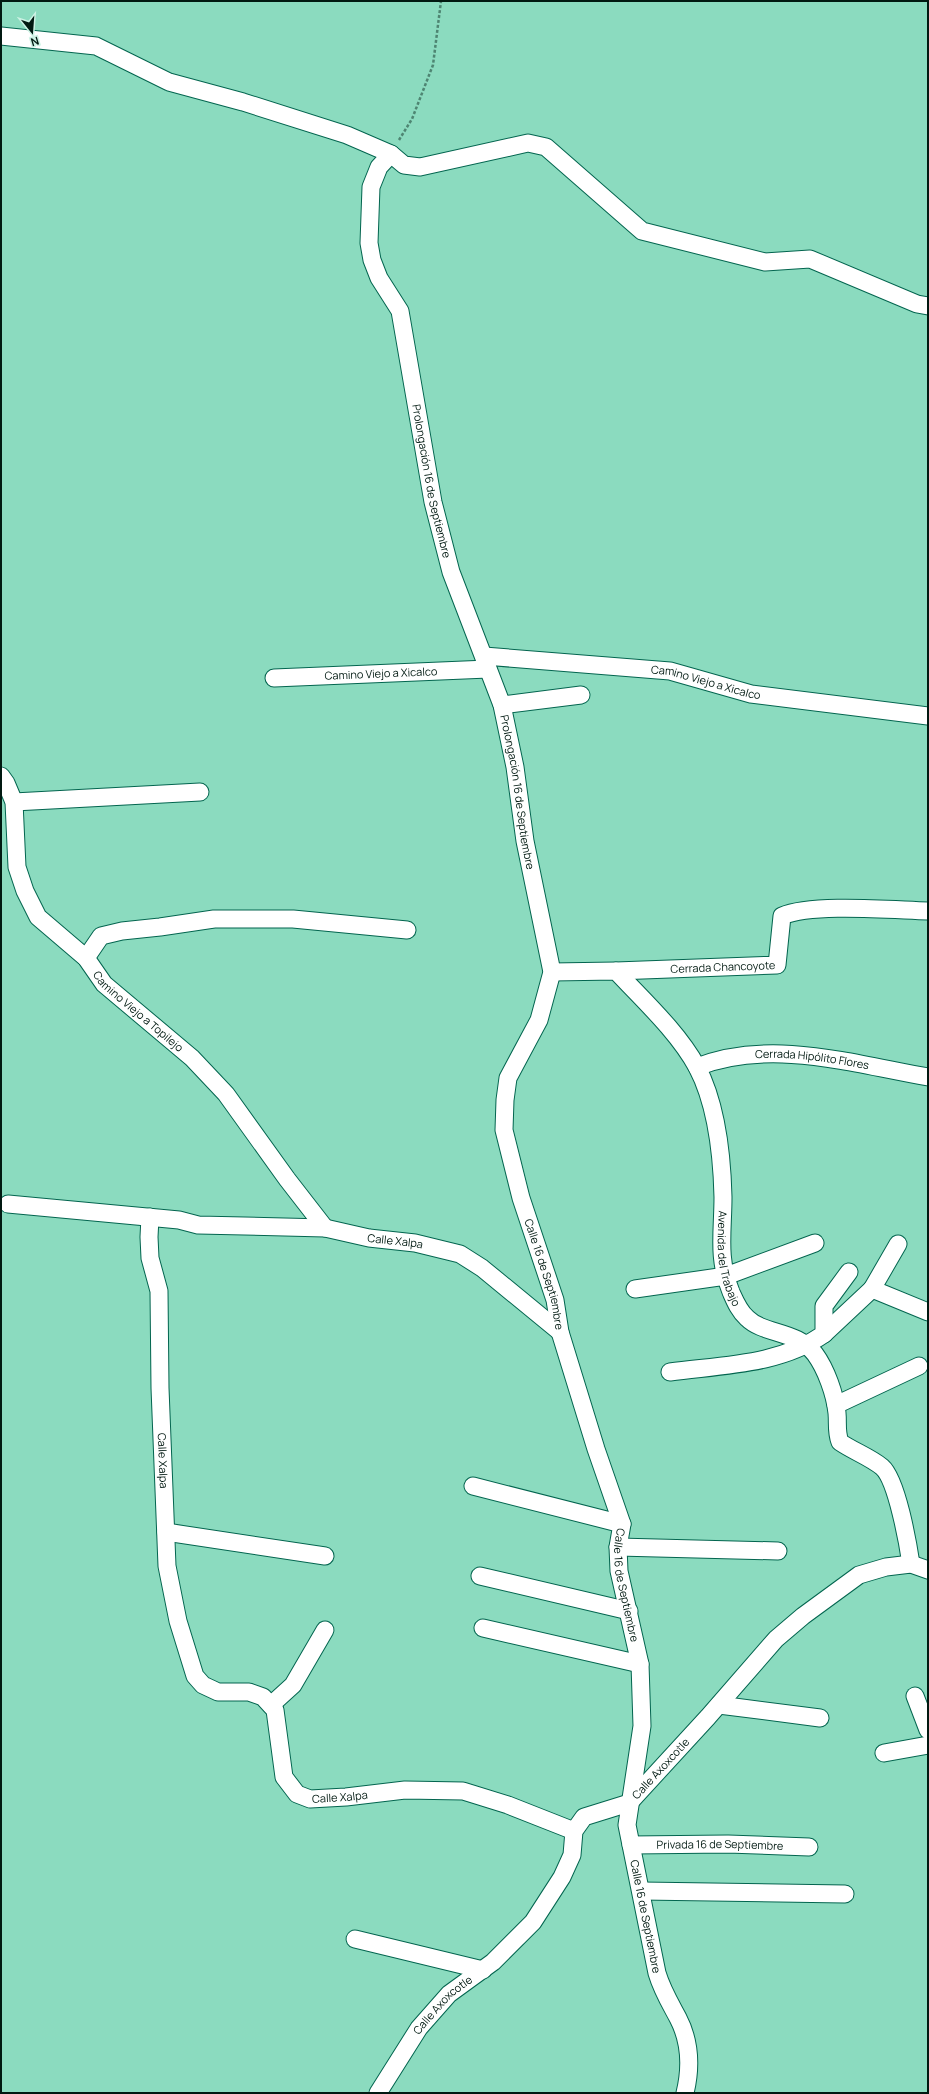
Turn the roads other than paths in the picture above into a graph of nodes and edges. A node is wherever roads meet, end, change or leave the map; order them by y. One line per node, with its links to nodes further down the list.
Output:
1 (1, 36): 2 (street)
2 (391, 154): 3 (street); 4 (street, Prolongación 16 de Septiembre)
3 (928, 306)
4 (486, 662): 5 (street, Camino Viejo a Xicalco); 7 (street, Prolongación 16 de Septiembre); 8 (street, Camino Viejo a Xicalco)
5 (274, 678)
6 (581, 695): 7 (street)
7 (502, 705): 16 (street, Prolongación 16 de Septiembre)
8 (928, 716)
9 (1, 776): 11 (street, Camino Viejo a Topilejo)
10 (200, 792): 11 (street)
11 (14, 802): 14 (street, Camino Viejo a Topilejo)
12 (928, 911): 15 (street, Cerrada Chancoyote)
13 (407, 930): 14 (street)
14 (86, 958): 21 (street, Camino Viejo a Topilejo)
15 (616, 971): 16 (street); 17 (street, Avenida del Trabajo)
16 (552, 972): 29 (street, Calle 16 de Septiembre)
17 (697, 1067): 18 (street, Cerrada Hipólito Flores); 25 (street, Avenida del Trabajo)
18 (928, 1077)
19 (8, 1204): 20 (street)
20 (150, 1217): 21 (street, Calle Xalpa); 37 (street, Calle Xalpa)
21 (325, 1228): 29 (street, Calle Xalpa)
22 (815, 1243): 25 (street)
23 (898, 1244): 27 (street)
24 (849, 1272): 30 (street)
25 (726, 1276): 26 (street); 31 (street, Avenida del Trabajo)
26 (635, 1289)
27 (872, 1289): 28 (street); 30 (street)
28 (928, 1312)
29 (560, 1332): 36 (street, Calle 16 de Septiembre)
30 (824, 1334): 31 (street)
31 (807, 1346): 33 (street); 34 (street, Avenida del Trabajo)
32 (919, 1366): 34 (street)
33 (670, 1372)
34 (836, 1405): 41 (street, Avenida del Trabajo)
35 (473, 1486): 36 (street)
36 (622, 1524): 38 (street, Calle 16 de Septiembre)
37 (166, 1532): 40 (street); 49 (street, Calle Xalpa)
38 (618, 1547): 39 (street); 44 (street, Calle 16 de Septiembre)
39 (778, 1551)
40 (325, 1556)
41 (910, 1564): 42 (street, Calle Axoxcotle); 50 (street, Calle Axoxcotle)
42 (928, 1570)
43 (480, 1576): 44 (street)
44 (629, 1611): 47 (street, Calle 16 de Septiembre)
45 (483, 1628): 47 (street)
46 (325, 1630): 49 (street)
47 (640, 1664): 55 (street, Calle 16 de Septiembre)
48 (915, 1696): 52 (street)
49 (270, 1705): 56 (street, Calle Xalpa)
50 (719, 1705): 51 (street); 55 (street, Calle Axoxcotle)
51 (820, 1718)
52 (928, 1730)
53 (928, 1745): 54 (street)
54 (884, 1753)
55 (629, 1803): 56 (street, Calle Axoxcotle); 57 (street, Calle 16 de Septiembre)
56 (574, 1831): 62 (street, Calle Axoxcotle)
57 (630, 1845): 58 (street, Privada 16 de Septiembre); 59 (street, Calle 16 de Septiembre)
58 (809, 1847)
59 (641, 1891): 60 (street); 64 (street, Calle 16 de Septiembre)
60 (845, 1894)
61 (355, 1939): 62 (street)
62 (482, 1970): 63 (street, Calle Axoxcotle)
63 (378, 2093)
64 (685, 2093)

